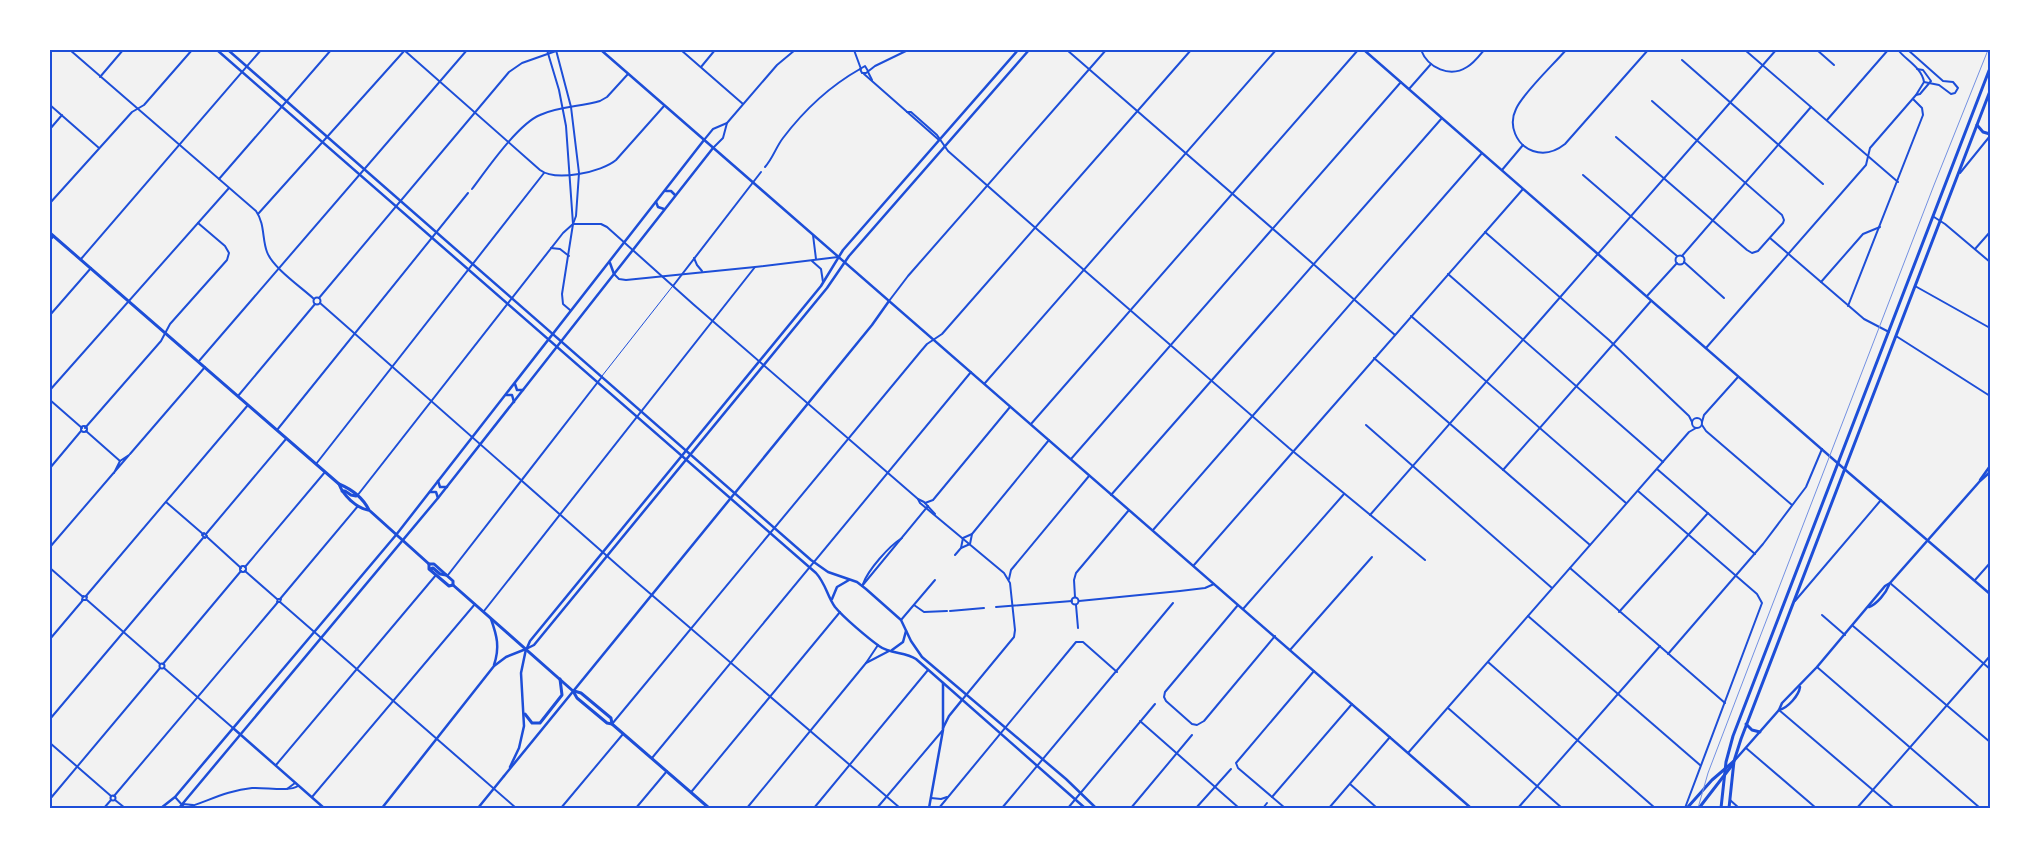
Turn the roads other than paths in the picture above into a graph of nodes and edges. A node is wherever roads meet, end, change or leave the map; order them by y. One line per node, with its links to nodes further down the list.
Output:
1 (70, 50): 55 (street)
2 (123, 50): 55 (street)
3 (192, 50): 75 (street)
4 (217, 50): 51 (street)
5 (228, 50): 43 (street)
6 (262, 50): 43 (street)
7 (331, 50): 65 (street)
8 (404, 50): 57 (street); 85 (street)
9 (467, 50): 57 (street)
10 (547, 50): 36 (street)
11 (556, 50): 36 (street); 72 (street)
12 (601, 50): 52 (street)
13 (681, 50): 44 (street)
14 (715, 50): 44 (street)
15 (795, 50): 68 (street)
16 (854, 50): 37 (street)
17 (908, 50): 42 (street)
18 (1018, 50): 88 (street)
19 (1029, 50): 95 (street)
20 (1067, 50): 48 (street)
21 (1106, 50): 48 (street)
22 (1191, 50): 76 (street)
23 (1276, 50): 99 (street)
24 (1358, 50): 123 (street)
25 (1364, 50): 58 (street)
26 (1422, 50): 39 (street)
27 (1484, 50): 39 (street)
28 (1566, 50): 93 (street)
29 (1648, 50): 93 (street)
30 (1746, 50): 40 (street)
31 (1776, 50): 40 (street)
32 (1817, 50): 41 (street)
33 (1888, 50): 80 (street)
34 (1898, 50): 49 (street)
35 (1908, 50): 60 (street)
36 (548, 54): 74 (street); 77 (street)
37 (858, 60): 45 (street); 47 (street)
38 (1682, 60): 67 (street)
39 (1431, 64): 61 (street)
40 (1763, 65): 67 (street); 73 (street)
41 (1834, 65)
42 (875, 66): 45 (street); 50 (street)
43 (247, 67): 51 (street); 65 (street)
44 (700, 67): 68 (street)
45 (866, 67): 47 (street); 50 (street)
46 (1990, 68): 132 (main road)
47 (860, 69): 53 (street); 54 (street)
48 (1089, 69): 76 (street); 117 (street)
49 (1917, 69): 59 (street); 60 (street)
50 (868, 71): 54 (street); 56 (street)
51 (242, 72): 70 (street); 92 (street)
52 (628, 74): 71 (street); 72 (street)
53 (854, 74): 54 (street); 101 (street)
54 (863, 74): 56 (street)
55 (100, 76): 75 (street)
56 (872, 80): 88 (street)
57 (440, 81): 77 (street); 102 (street)
58 (1401, 82): 61 (street); 139 (street)
59 (1924, 82): 60 (street); 63 (street)
60 (1931, 82): 63 (street)
61 (1409, 89): 79 (street)
62 (1990, 91): 82 (main road)
63 (1916, 95): 64 (street)
64 (1913, 99): 100 (street); 113 (street)
65 (287, 101): 70 (street); 85 (street)
66 (1652, 101): 89 (street)
67 (1730, 103): 89 (street); 94 (street)
68 (744, 104): 81 (street)
69 (50, 105): 78 (street)
70 (282, 106): 90 (street); 112 (street)
71 (664, 106): 87 (street); 108 (street)
72 (571, 107): 74 (street); 108 (street)
73 (1811, 107): 80 (street); 94 (street)
74 (562, 108): 91 (street); 107 (street)
75 (138, 109): 92 (street); 96 (street)
76 (1137, 111): 99 (street); 138 (street)
77 (474, 112): 91 (street); 125 (street)
78 (62, 115): 83 (street); 96 (street)
79 (1442, 118): 98 (street); 168 (street)
80 (1827, 121): 100 (street)
81 (727, 123): 87 (street); 97 (street)
82 (1977, 125): 84 (main road); 110 (main road)
83 (50, 129)
84 (1990, 135): 110 (street)
85 (327, 137): 90 (street); 102 (street)
86 (1616, 137): 111 (street)
87 (704, 140): 97 (street); 121 (street)
88 (939, 140): 95 (street); 158 (street)
89 (1697, 141): 111 (street); 115 (street)
90 (323, 142): 105 (street); 130 (street)
91 (509, 142): 106 (street); 119 (street)
92 (179, 144): 112 (street); 160 (street)
93 (1523, 145): 103 (street)
94 (1779, 145): 115 (street); 116 (street)
95 (944, 147): 117 (street); 166 (street)
96 (99, 148): 127 (street)
97 (713, 148): 114 (street); 124 (street)
98 (1482, 153): 103 (street); 191 (street)
99 (1186, 154): 123 (street); 174 (street)
100 (1868, 156): 113 (street); 154 (street)
101 (766, 167)
102 (364, 169): 105 (street); 125 (street)
103 (1502, 170): 120 (street)
104 (761, 172): 114 (street)
105 (359, 174): 128 (street); 171 (street)
106 (544, 174): 107 (street); 169 (street)
107 (570, 174): 108 (street); 136 (street)
108 (579, 174): 136 (street)
109 (1583, 174): 131 (street)
110 (1958, 175): 133 (main road)
111 (1664, 178): 131 (street); 134 (street)
112 (219, 179): 118 (street)
113 (1898, 182): 137 (street)
114 (753, 183): 144 (street); 159 (street)
115 (1746, 183): 134 (street); 147 (street)
116 (1823, 184)
117 (987, 186): 138 (street); 192 (street)
118 (229, 188): 130 (street); 135 (street)
119 (472, 189)
120 (1523, 189): 141 (street); 153 (street)
121 (665, 191): 124 (street); 126 (street)
122 (468, 193): 143 (street)
123 (1232, 194): 139 (street); 198 (street)
124 (675, 195): 129 (street)
125 (400, 201): 128 (street); 143 (street)
126 (656, 202): 129 (street); 149 (street)
127 (50, 203)
128 (396, 206): 146 (street); 185 (street)
129 (664, 209): 152 (street)
130 (258, 214): 171 (street)
131 (1631, 217): 153 (street); 156 (street)
132 (1933, 217): 133 (street); 205 (main road)
133 (1940, 220): 151 (street); 183 (main road)
134 (1713, 221): 147 (street); 157 (street)
135 (198, 223): 190 (street); 204 (street)
136 (573, 224): 149 (street); 150 (street); 155 (street)
137 (1880, 227): 180 (street); 197 (street)
138 (1036, 228): 174 (street); 211 (street)
139 (1273, 229): 168 (street); 215 (street)
140 (50, 232): 145 (main road)
141 (1485, 232): 178 (street); 187 (street)
142 (1990, 232): 151 (street)
143 (437, 233): 146 (street); 169 (street)
144 (812, 235): 158 (street); 161 (street)
145 (54, 236): 148 (street); 160 (main road)
146 (432, 238): 173 (street); 206 (street)
147 (1770, 238): 154 (street)
148 (50, 240)
149 (624, 242): 152 (street); 162 (street)
150 (551, 248): 155 (street); 186 (street)
151 (1975, 249): 165 (street)
152 (633, 250): 176 (street); 179 (street)
153 (1598, 254): 184 (street); 187 (street)
154 (1789, 254): 180 (street); 217 (street)
155 (569, 256): 199 (street)
156 (1677, 256): 157 (street); 167 (street)
157 (1682, 256): 164 (street)
158 (838, 257): 161 (street); 166 (street); 181 (street)
159 (694, 258): 175 (street); 177 (street)
160 (81, 260): 170 (main road)
161 (816, 260): 163 (street)
162 (610, 261): 176 (street); 199 (street)
163 (812, 261): 172 (street); 181 (street)
164 (1684, 262): 167 (street); 188 (street)
165 (1990, 262)
166 (844, 263): 192 (street); 221 (street)
167 (1677, 263): 184 (street)
168 (1314, 264): 191 (street); 227 (street)
169 (473, 265): 173 (street); 186 (street)
170 (91, 268): 190 (main road); 200 (street)
171 (279, 268): 189 (street); 219 (street)
172 (755, 268): 175 (street); 202 (street)
173 (469, 270): 196 (street); 223 (street)
174 (1084, 270): 198 (street); 231 (street)
175 (704, 272): 177 (street)
176 (614, 274): 179 (street); 213 (street)
177 (682, 274): 179 (street); 182 (street)
178 (1448, 274): 201 (street); 212 (street)
179 (662, 277): 182 (street)
180 (1821, 282): 197 (street)
181 (823, 283): 220 (street)
182 (673, 286): 202 (street); 226 (street)
183 (1915, 286): 203 (street); 209 (main road)
184 (1647, 297): 193 (street)
185 (319, 298): 189 (street); 194 (street)
186 (512, 298): 196 (street); 207 (street)
187 (1560, 298): 212 (street); 214 (street)
188 (1724, 298)
189 (314, 299): 195 (street)
190 (128, 300): 204 (main road); 233 (street)
191 (1354, 300): 208 (street); 246 (street)
192 (889, 301): 211 (street); 241 (street)
193 (1651, 301): 214 (street); 217 (street)
194 (320, 303): 195 (street); 206 (street)
195 (315, 304): 235 (street)
196 (508, 304): 210 (street); 239 (street)
197 (1848, 306): 205 (street)
198 (1130, 310): 215 (street); 252 (street)
199 (570, 311): 207 (street)
200 (50, 315)
201 (1411, 316): 208 (street); 229 (street)
202 (712, 321): 220 (street); 244 (street)
203 (1990, 328)
204 (165, 332): 219 (main road); 256 (street)
205 (1889, 332): 279 (main road)
206 (355, 334): 223 (street); 259 (street)
207 (552, 334): 210 (street); 213 (street)
208 (1395, 335): 218 (street)
209 (1896, 336): 237 (street); 284 (main road)
210 (548, 340): 216 (street); 228 (street)
211 (934, 340): 224 (street); 266 (street)
212 (1524, 340): 229 (street); 232 (street)
213 (561, 342): 216 (street); 226 (street)
214 (1613, 344): 232 (street); 247 (street)
215 (1171, 345): 227 (street); 274 (street)
216 (556, 347): 230 (street); 234 (street)
217 (1706, 348): 225 (street)
218 (1374, 358): 253 (street); 271 (street)
219 (198, 361): 222 (main road)
220 (759, 361): 221 (street); 270 (street)
221 (764, 365): 241 (street); 272 (street)
222 (206, 367): 235 (main road); 276 (street)
223 (393, 367): 239 (street); 278 (street)
224 (971, 372): 231 (street); 288 (street)
225 (1738, 377): 245 (street); 269 (street)
226 (602, 378): 230 (street); 244 (street)
227 (1212, 381): 246 (street); 300 (street)
228 (515, 382): 234 (street); 236 (street)
229 (1487, 382): 253 (street); 257 (street)
230 (597, 383): 248 (street); 290 (street)
231 (984, 384): 243 (street)
232 (1576, 386): 257 (street); 277 (street)
233 (50, 390)
234 (524, 390): 240 (street)
235 (238, 396): 242 (main road)
236 (504, 396): 240 (street); 264 (street)
237 (1990, 396)
238 (50, 400): 255 (street)
239 (431, 402): 264 (street); 301 (street)
240 (514, 402): 268 (street)
241 (808, 404): 266 (street); 298 (street)
242 (248, 405): 259 (main road); 307 (street)
243 (1010, 407): 252 (street); 305 (street)
244 (641, 412): 248 (street); 270 (street)
245 (1704, 415): 249 (street); 251 (street)
246 (1252, 416): 271 (street); 321 (street)
247 (1689, 416): 249 (street); 250 (street)
248 (636, 417): 273 (street); 318 (street)
249 (1696, 418): 250 (street); 251 (street)
250 (1692, 423): 258 (street); 263 (street)
251 (1702, 423): 258 (street); 262 (street)
252 (1030, 424): 267 (street)
253 (1450, 424): 280 (street); 285 (street)
254 (1366, 425): 280 (street)
255 (82, 428): 256 (street); 260 (street)
256 (86, 428): 261 (street)
257 (1540, 428): 285 (street); 309 (street)
258 (1698, 428): 262 (street); 263 (street)
259 (277, 430): 265 (main road)
260 (82, 431): 261 (street); 282 (street)
261 (86, 431): 276 (street)
262 (1706, 431): 310 (street)
263 (1689, 432): 277 (street)
264 (472, 437): 268 (street); 292 (street)
265 (286, 438): 278 (main road); 325 (street)
266 (848, 439): 288 (street); 320 (street)
267 (1049, 440): 274 (street); 323 (street)
268 (481, 445): 290 (street); 294 (street)
269 (1822, 449): 279 (street); 310 (street)
270 (685, 451): 272 (street); 273 (street)
271 (1294, 451): 299 (street); 342 (street)
272 (690, 455): 275 (street); 298 (street)
273 (681, 457): 275 (street); 334 (street)
274 (1071, 459): 289 (street)
275 (685, 461): 304 (street); 337 (street)
276 (121, 462): 332 (street)
277 (1663, 462): 283 (street)
278 (316, 464): 286 (main road)
279 (1838, 464): 284 (street); 470 (main road)
280 (1413, 466): 319 (street); 366 (street)
281 (1990, 466): 291 (street)
282 (50, 468)
283 (1657, 469): 295 (street); 316 (street)
284 (1844, 469): 306 (street); 360 (main road)
285 (1503, 470): 331 (street)
286 (325, 472): 293 (main road); 343 (street)
287 (1990, 472): 291 (street)
288 (888, 473): 303 (street); 340 (street)
289 (1089, 476): 300 (street); 349 (street)
290 (521, 480): 318 (street); 354 (street)
291 (1980, 481): 328 (street)
292 (438, 482): 294 (street); 297 (street)
293 (339, 484): 296 (main road); 301 (main road)
294 (447, 487): 302 (street)
295 (1638, 491): 309 (street); 324 (street)
296 (342, 492): 301 (main road); 311 (main road)
297 (430, 492): 302 (street); 326 (street)
298 (734, 494): 304 (street); 320 (street)
299 (1344, 494): 319 (street); 384 (street)
300 (1111, 495): 315 (street)
301 (357, 496): 314 (main road)
302 (438, 498): 329 (street)
303 (918, 498): 308 (street); 312 (street)
304 (730, 499): 322 (street); 367 (street)
305 (933, 500): 308 (street); 313 (street)
306 (1881, 500): 328 (street); 361 (street)
307 (166, 502): 325 (street); 370 (street)
308 (925, 503): 312 (street)
309 (1627, 504): 331 (street)
310 (1792, 505): 335 (street)
311 (358, 506): 314 (main road); 371 (street)
312 (928, 507): 313 (street); 317 (street); 365 (street)
313 (932, 509): 317 (street)
314 (368, 510): 326 (main road)
315 (1128, 510): 321 (street); 369 (street)
316 (1708, 512): 324 (street); 335 (street)
317 (935, 514): 327 (street)
318 (560, 515): 334 (street); 385 (street)
319 (1370, 515): 339 (street)
320 (774, 528): 322 (street); 340 (street)
321 (1152, 530): 342 (street)
322 (770, 533): 347 (street); 394 (street)
323 (972, 534): 327 (street); 330 (street)
324 (1687, 534): 355 (street); 387 (street)
325 (205, 536): 346 (street); 396 (street)
326 (396, 536): 329 (main road); 397 (street)
327 (963, 538): 330 (street); 333 (street)
328 (1928, 540): 359 (street); 362 (street)
329 (403, 541): 344 (main road); 400 (street)
330 (970, 544): 333 (street); 352 (street)
331 (1590, 546): 348 (street)
332 (50, 547)
333 (961, 548): 336 (street)
334 (603, 552): 337 (street); 404 (street)
335 (1755, 554): 355 (street)
336 (955, 555)
337 (607, 556): 367 (street); 404 (street)
338 (1372, 557): 406 (street)
339 (1426, 560)
340 (814, 562): 347 (street); 357 (street)
341 (1990, 563): 359 (street)
342 (1193, 566): 363 (street)
343 (245, 567): 346 (street); 351 (street)
344 (429, 567): 353 (main road); 354 (main road)
345 (50, 568): 370 (street)
346 (241, 568): 350 (street)
347 (810, 568): 372 (street); 409 (street)
348 (1570, 568): 366 (street); 387 (street)
349 (1010, 570): 352 (street); 356 (street)
350 (241, 571): 351 (street); 413 (street)
351 (245, 571): 371 (street)
352 (1002, 571): 356 (street)
353 (436, 575): 364 (main road); 419 (street)
354 (447, 575): 364 (main road)
355 (1736, 577): 407 (street); 433 (street)
356 (1009, 579): 381 (street)
357 (850, 580): 365 (street); 372 (street)
358 (935, 580): 378 (street)
359 (1974, 580): 368 (street)
360 (1801, 581): 361 (street); 377 (main road)
361 (1810, 583): 377 (street)
362 (1890, 583): 392 (street); 414 (street)
363 (1214, 584): 374 (street); 380 (street)
364 (453, 585): 376 (main road)
365 (862, 586): 391 (street)
366 (1553, 588): 389 (street)
367 (652, 594): 394 (street); 426 (street)
368 (1990, 594)
369 (1075, 597): 373 (street); 374 (street)
370 (85, 598): 396 (street); 401 (street)
371 (279, 600): 397 (street); 429 (street)
372 (832, 600): 386 (street)
373 (1072, 601): 379 (street); 381 (street)
374 (1079, 601): 379 (street)
375 (1173, 603): 423 (street)
376 (475, 604): 385 (main road); 432 (street)
377 (1793, 604): 443 (main road)
378 (914, 605): 383 (street); 391 (street)
379 (1076, 605): 393 (street)
380 (1238, 605): 384 (street); 399 (street)
381 (1012, 606): 382 (street); 428 (street)
382 (996, 607)
383 (984, 608)
384 (1243, 609): 399 (street)
385 (484, 612): 390 (main road)
386 (840, 612): 402 (street); 430 (street)
387 (1619, 612): 403 (street)
388 (1822, 615): 398 (street)
389 (1528, 616): 410 (street); 427 (street)
390 (491, 618): 404 (main road); 415 (street)
391 (902, 620): 395 (street)
392 (1853, 626): 398 (street); 436 (street)
393 (1078, 628)
394 (692, 629): 409 (street); 442 (street)
395 (906, 630): 405 (street); 428 (street)
396 (123, 632): 412 (street); 440 (street)
397 (315, 632): 400 (street); 445 (street)
398 (1845, 635): 416 (street)
399 (1275, 636): 406 (street)
400 (322, 638): 419 (street); 451 (street)
401 (50, 639)
402 (878, 645): 405 (street); 411 (street)
403 (1660, 646): 407 (street); 427 (street)
404 (526, 649): 415 (street); 424 (main road); 439 (street)
405 (891, 650): 411 (street); 421 (street)
406 (1290, 650): 422 (street)
407 (1668, 654): 433 (street)
408 (1990, 656): 414 (street)
409 (731, 662): 430 (street); 462 (street)
410 (1488, 662): 437 (street); 455 (street)
411 (866, 663): 447 (street)
412 (160, 664): 413 (street); 417 (street)
413 (163, 664): 418 (street)
414 (1983, 664): 420 (street); 436 (street)
415 (494, 666): 454 (street)
416 (1817, 667): 438 (street); 459 (street)
417 (160, 668): 418 (street); 469 (street)
418 (164, 668): 429 (street)
419 (357, 669): 432 (street); 465 (street)
420 (1990, 669)
421 (928, 670): 425 (street); 466 (street)
422 (1314, 671): 435 (street); 489 (street)
423 (1117, 672): 444 (street); 463 (street)
424 (559, 678): 426 (main road); 439 (main road)
425 (943, 683): 431 (street); 446 (street)
426 (573, 691): 442 (main road); 442 (main road); 473 (street)
427 (1618, 693): 455 (street); 468 (street)
428 (967, 695): 431 (street); 444 (street)
429 (198, 697): 445 (street); 485 (street)
430 (770, 697): 447 (street); 483 (street)
431 (962, 700): 446 (street); 448 (street)
432 (394, 701): 454 (street); 491 (street)
433 (1725, 702): 468 (street)
434 (1155, 704): 441 (street)
435 (1352, 704): 453 (street); 489 (street)
436 (1946, 705): 456 (street); 459 (street)
437 (1448, 708): 461 (street); 478 (street)
438 (1779, 710): 449 (street); 482 (street)
439 (524, 714): 473 (street)
440 (50, 719)
441 (1140, 721): 460 (street); 484 (street)
442 (612, 724): 450 (main road)
443 (1746, 724): 449 (main road); 464 (main road)
444 (1005, 726): 448 (street); 463 (street)
445 (233, 728): 451 (street); 486 (street)
446 (943, 730): 487 (street); 492 (street)
447 (810, 731): 466 (street); 510 (street)
448 (1000, 732): 467 (street); 488 (street)
449 (1760, 732): 458 (street)
450 (623, 734): 462 (main road); 507 (street)
451 (241, 735): 465 (street); 498 (street)
452 (1192, 735): 460 (street)
453 (1390, 737): 461 (street); 476 (street)
454 (436, 738): 481 (street); 504 (street)
455 (1577, 740): 478 (street); 530 (street)
456 (1990, 742)
457 (50, 743): 469 (street)
458 (1746, 748): 464 (street); 536 (street)
459 (1910, 748): 482 (street); 539 (street)
460 (1177, 753): 479 (street); 520 (street)
461 (1408, 753): 527 (street)
462 (652, 758): 472 (main road)
463 (1043, 759): 467 (street); 484 (street)
464 (1734, 761): 470 (main road); 474 (main road); 496 (main road)
465 (276, 765): 475 (street)
466 (850, 765): 487 (street); 511 (street)
467 (1038, 765): 493 (street); 516 (street)
468 (1701, 765): 531 (street)
469 (77, 767): 490 (street); 494 (street)
470 (1725, 768): 474 (main road); 531 (main road)
471 (1231, 769): 479 (street)
472 (667, 771): 483 (main road); 508 (street)
473 (504, 776): 481 (street)
474 (1724, 777): 532 (main road); 533 (main road)
475 (295, 783): 477 (street); 480 (street)
476 (1350, 784): 525 (street); 526 (street)
477 (298, 786): 480 (street); 491 (street)
478 (1537, 786): 528 (street); 529 (street)
479 (1215, 787): 521 (street); 522 (street)
480 (287, 788): 498 (street)
481 (494, 789): 505 (street); 506 (street)
482 (1873, 790): 537 (street); 538 (street)
483 (691, 792): 509 (main road)
484 (1081, 792): 493 (street); 519 (street)
485 (114, 796): 490 (street); 495 (street)
486 (175, 797): 498 (street); 501 (street)
487 (886, 797): 512 (street); 513 (street)
488 (947, 797): 492 (street); 515 (street)
489 (1272, 797): 524 (street)
490 (111, 798): 495 (street); 499 (street)
491 (312, 798): 503 (street)
492 (931, 798): 514 (street)
493 (1076, 798): 517 (street); 518 (street)
494 (50, 799)
495 (115, 800): 500 (street)
496 (1730, 800): 534 (main road); 535 (street)
497 (1267, 803): 523 (street)
498 (183, 804): 502 (street)
499 (104, 808)
500 (124, 808)
501 (161, 808)
502 (179, 808)
503 (324, 808)
504 (382, 808)
505 (478, 808)
506 (516, 808)
507 (561, 808)
508 (636, 808)
509 (710, 808)
510 (747, 808)
511 (814, 808)
512 (877, 808)
513 (900, 808)
514 (929, 808)
515 (940, 808)
516 (1002, 808)
517 (1068, 808)
518 (1085, 808)
519 (1096, 808)
520 (1131, 808)
521 (1196, 808)
522 (1239, 808)
523 (1263, 808)
524 (1285, 808)
525 (1329, 808)
526 (1377, 808)
527 (1471, 808)
528 (1518, 808)
529 (1562, 808)
530 (1655, 808)
531 (1686, 808)
532 (1698, 808)
533 (1721, 808)
534 (1729, 808)
535 (1739, 808)
536 (1816, 808)
537 (1857, 808)
538 (1894, 808)
539 (1980, 808)

